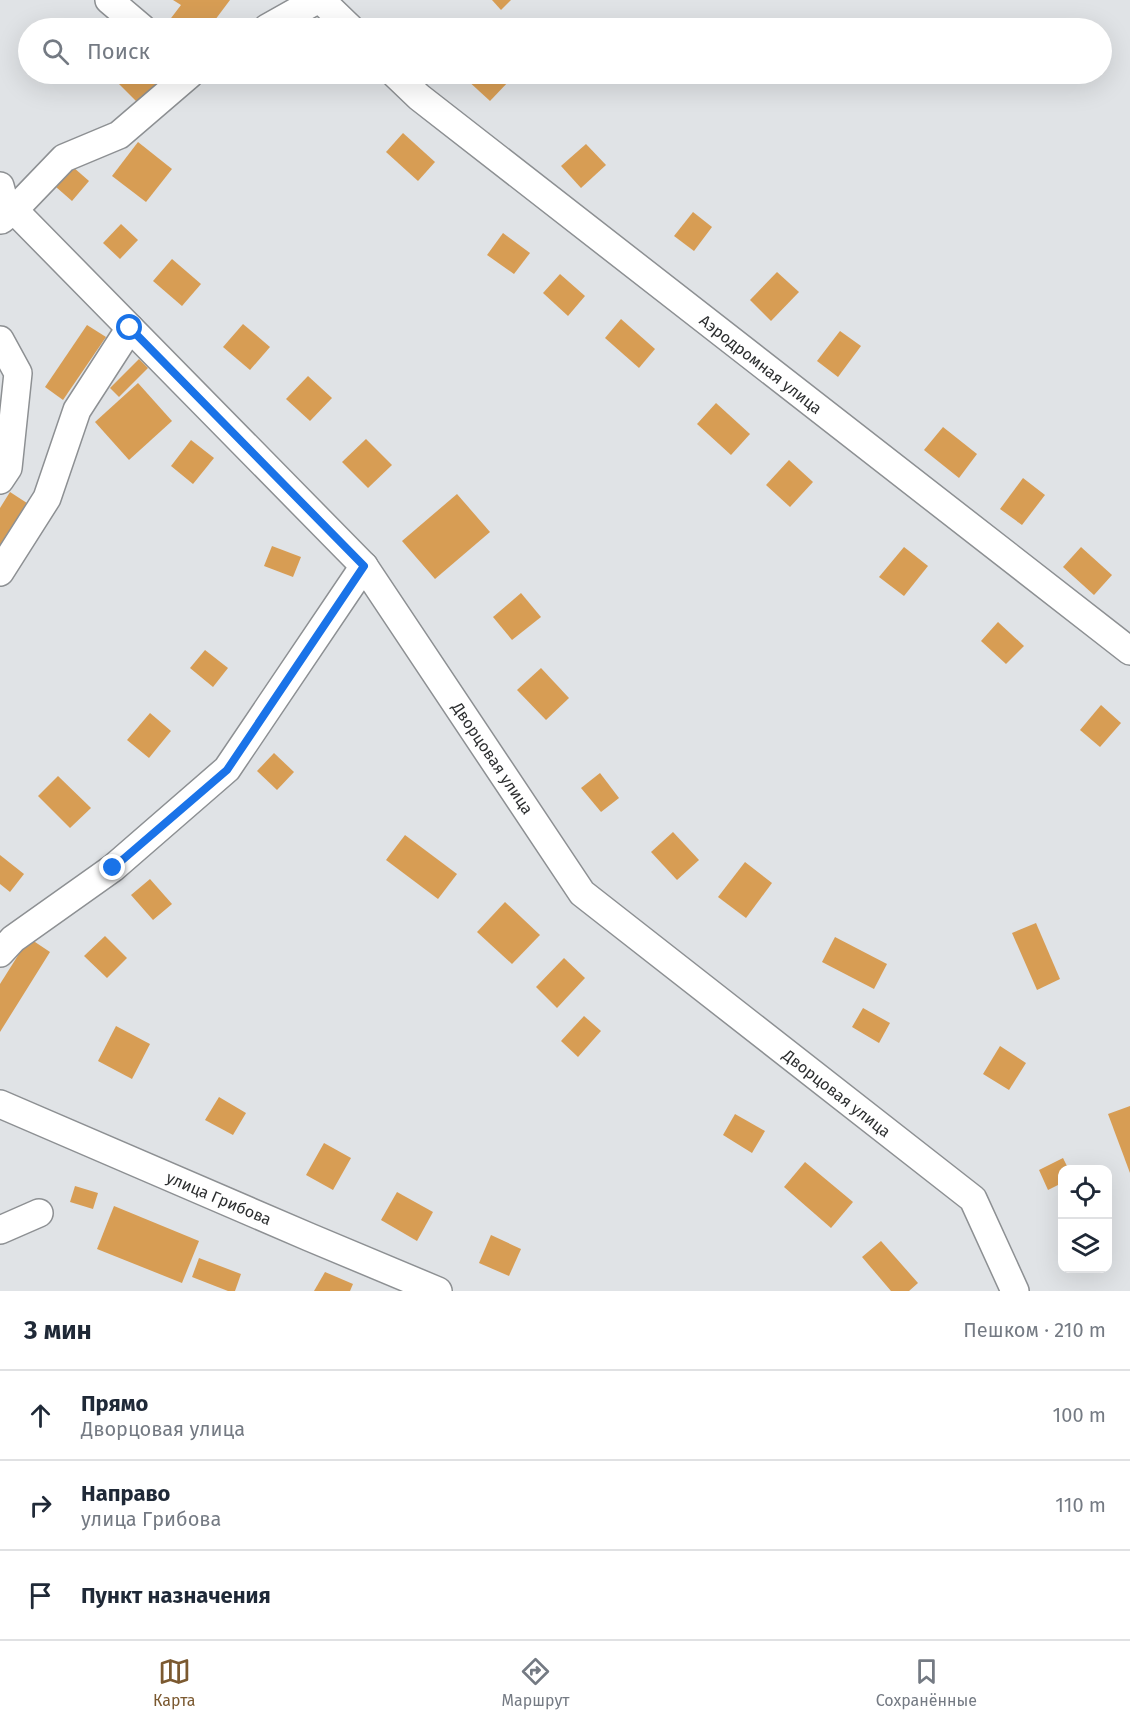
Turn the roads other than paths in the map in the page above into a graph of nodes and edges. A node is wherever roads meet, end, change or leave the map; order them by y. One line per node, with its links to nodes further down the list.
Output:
1 (109, 0): 3 (street)
2 (319, 0): 4 (street); 5 (street)
3 (130, 18)
4 (286, 18)
5 (339, 18)
6 (178, 84): 9 (street)
7 (405, 84): 15 (street, Аэродромная улица)
8 (0, 186): 9 (street, Дворцовая улица)
9 (7, 215): 10 (street, Дворцовая улица)
10 (130, 328): 13 (street, Дворцовая улица); 14 (street)
11 (0, 340): 12 (street)
12 (0, 480)
13 (364, 566): 16 (street); 21 (street, Дворцовая улица)
14 (0, 572)
15 (1130, 651)
16 (0, 953)
17 (0, 1104): 20 (street, улица Грибова)
18 (39, 1213): 19 (street)
19 (0, 1230)
20 (438, 1291)
21 (1015, 1291)

